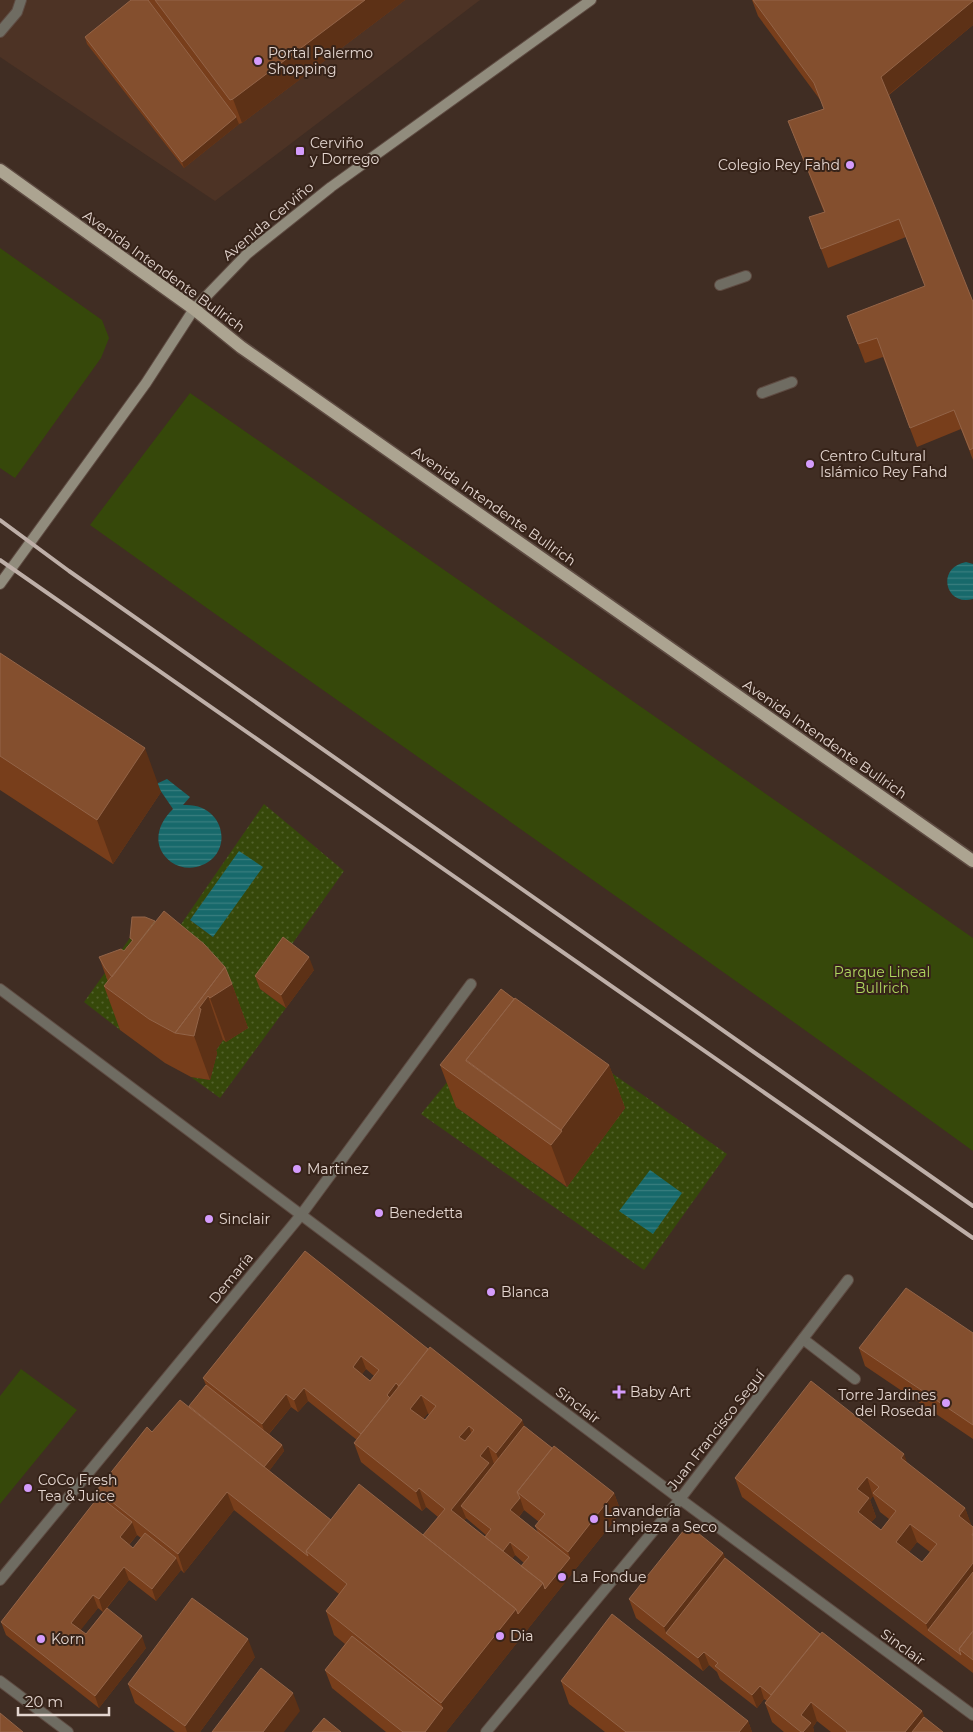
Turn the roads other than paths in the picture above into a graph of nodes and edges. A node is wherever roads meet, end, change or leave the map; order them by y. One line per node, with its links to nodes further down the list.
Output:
1 (21, 0): 4 (street)
2 (29, 0): 4 (street)
3 (591, 0): 9 (main road, Avenida Cerviño)
4 (17, 12): 5 (street)
5 (0, 32)
6 (0, 170): 9 (main road, Avenida Intendente Bullrich)
7 (746, 276): 8 (street)
8 (720, 285)
9 (194, 309): 12 (main road, Avenida Cerviño); 13 (main road, Avenida Intendente Bullrich)
10 (792, 382): 11 (street)
11 (762, 393)
12 (0, 584)
13 (973, 861)
14 (471, 984): 16 (street, Demaría)
15 (0, 989): 16 (street, Sinclair)
16 (301, 1214): 20 (street, Sinclair); 21 (street, Demaría)
17 (848, 1280): 18 (street, Juan Francisco Seguí)
18 (803, 1339): 19 (street); 20 (street, Juan Francisco Seguí)
19 (856, 1379)
20 (680, 1499): 23 (street, Sinclair); 25 (street, Juan Francisco Seguí)
21 (0, 1580)
22 (0, 1681): 24 (street)
23 (973, 1715)
24 (68, 1732)
25 (486, 1732)

